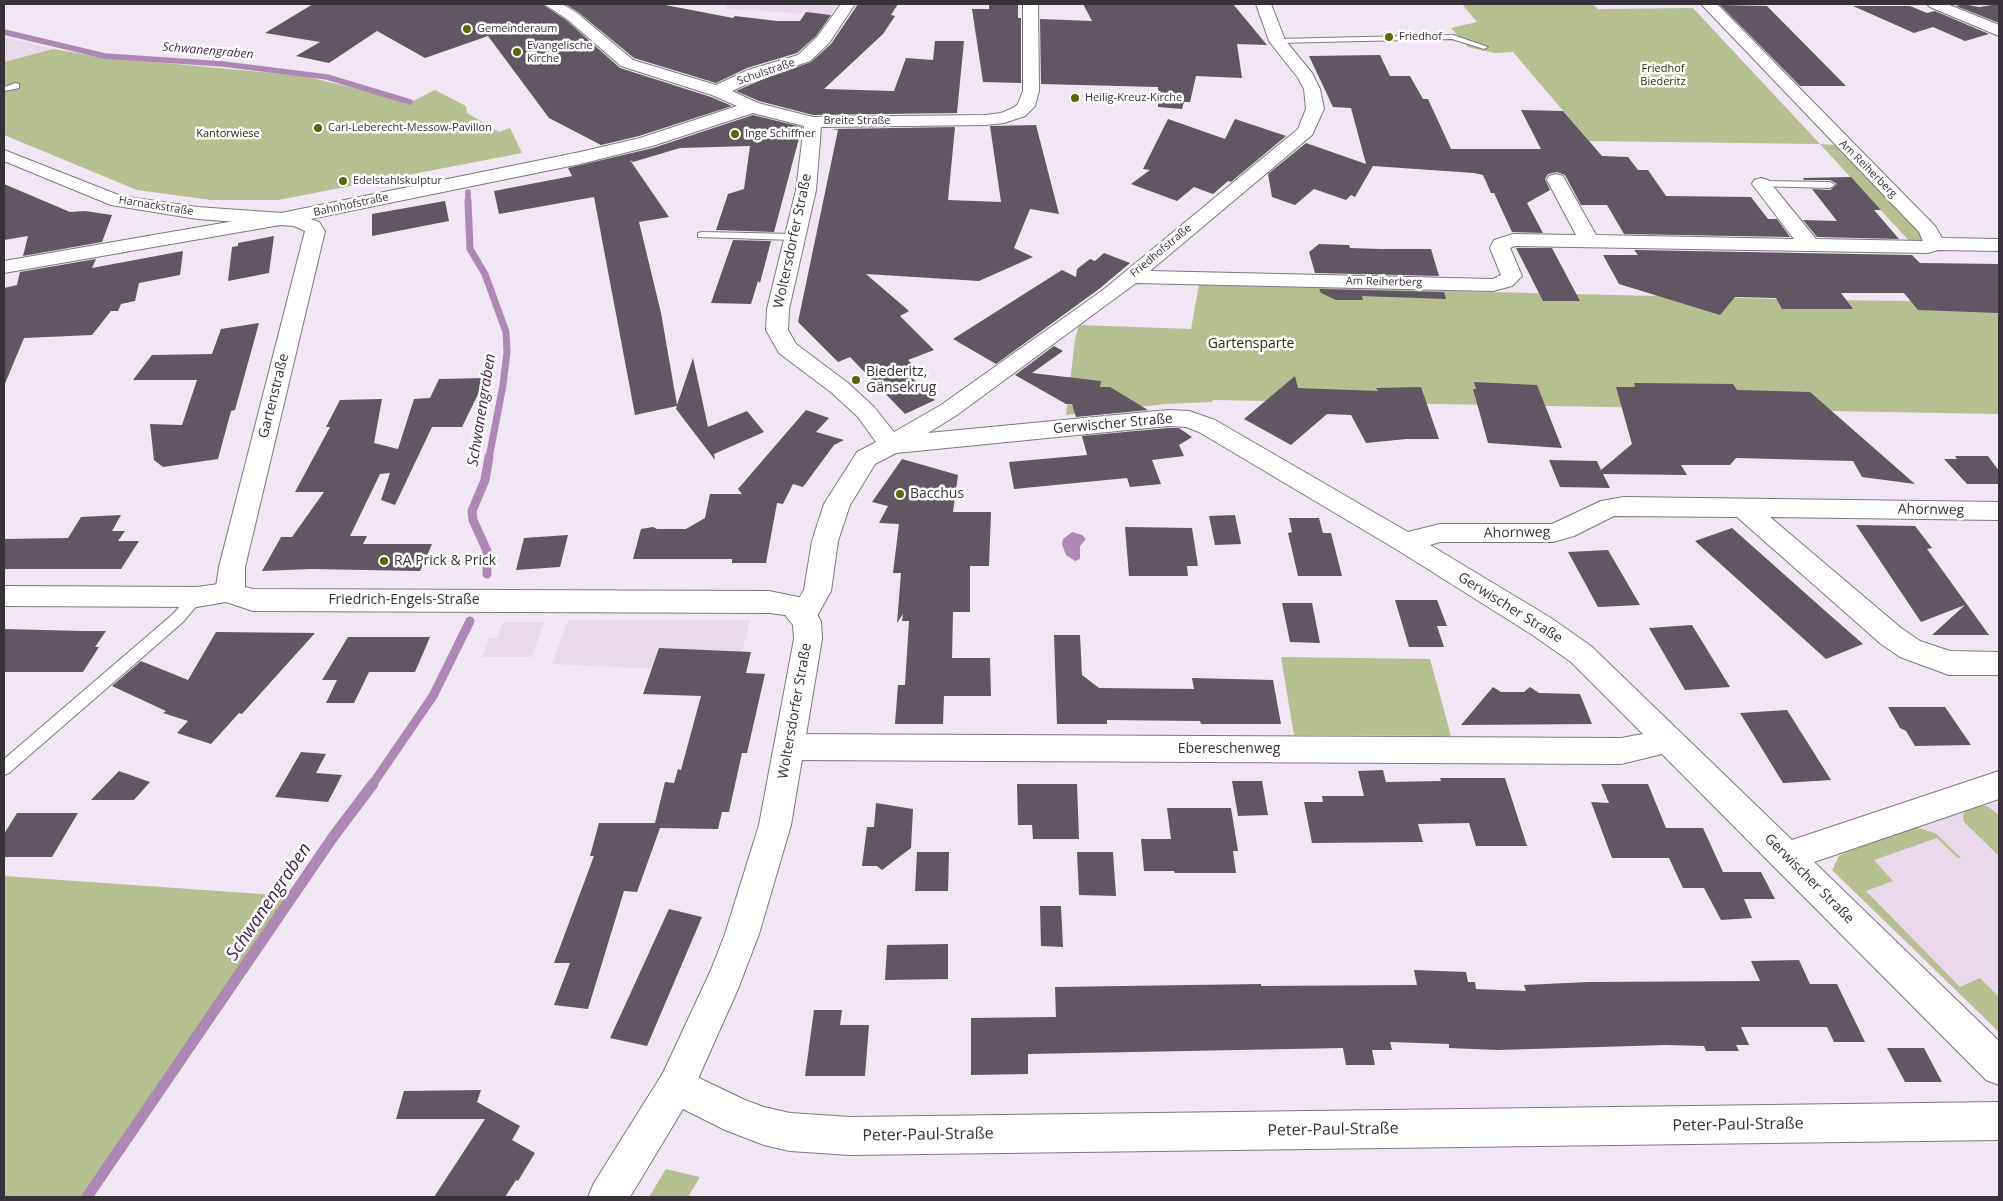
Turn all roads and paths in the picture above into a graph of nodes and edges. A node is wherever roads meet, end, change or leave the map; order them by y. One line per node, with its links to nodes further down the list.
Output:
1 (848, 4): 12 (street, Schulstraße)
2 (1031, 4): 14 (street, Breite Straße)
3 (1263, 4): 8 (street, Friedhofstraße)
4 (1709, 4): 23 (street, Am Reiherberg)
5 (1935, 4): 7 (street)
6 (561, 5): 12 (street, Breite Straße)
7 (1999, 31)
8 (1277, 41): 9 (lane); 27 (street, Friedhofstraße)
9 (1484, 46)
10 (16, 86): 11 (lane)
11 (4, 88)
12 (718, 91): 13 (street, Breite Straße)
13 (752, 107): 14 (street, Breite Straße); 19 (street, Bahnhofstraße)
14 (813, 122): 21 (street, Woltersdorfer Straße)
15 (4, 155): 19 (street, Harnackstraße)
16 (1556, 180): 22 (street)
17 (1761, 184): 18 (lane); 24 (street)
18 (1830, 185)
19 (286, 218): 26 (street, Bahnhofstraße); 32 (street, Gartenstraße)
20 (702, 235): 21 (lane)
21 (795, 237): 28 (street, Woltersdorfer Straße)
22 (1589, 241): 24 (street, Am Reiherberg); 27 (street, Am Reiherberg)
23 (1936, 244): 24 (street, Am Reiherberg); 25 (street)
24 (1810, 245)
25 (1999, 245)
26 (4, 267)
27 (1131, 277): 28 (street, Friedhofstraße)
28 (892, 445): 31 (street, Gerwischer Straße); 35 (street)
29 (1742, 507): 30 (street, Ahornweg); 31 (street, Ahornweg); 36 (street)
30 (1999, 511)
31 (1408, 544): 37 (street, Gerwischer Straße)
32 (233, 592): 34 (street, Friedrich-Engels-Straße); 35 (street, Friedrich-Engels-Straße)
33 (4, 596): 34 (street, Friedrich-Engels-Straße)
34 (196, 597): 39 (lane)
35 (803, 615): 38 (street, Woltersdorfer Straße)
36 (1999, 663)
37 (1667, 739): 38 (street, Ebereschenweg); 41 (street, Gerwischer Straße)
38 (789, 747): 43 (street, Woltersdorfer Straße)
39 (4, 768)
40 (1999, 786): 41 (street)
41 (1786, 857): 42 (street, Gerwischer Straße)
42 (1999, 1067)
43 (676, 1086): 44 (street, Peter-Paul-Straße); 45 (street, Woltersdorfer Straße)
44 (1999, 1121)
45 (608, 1197)

